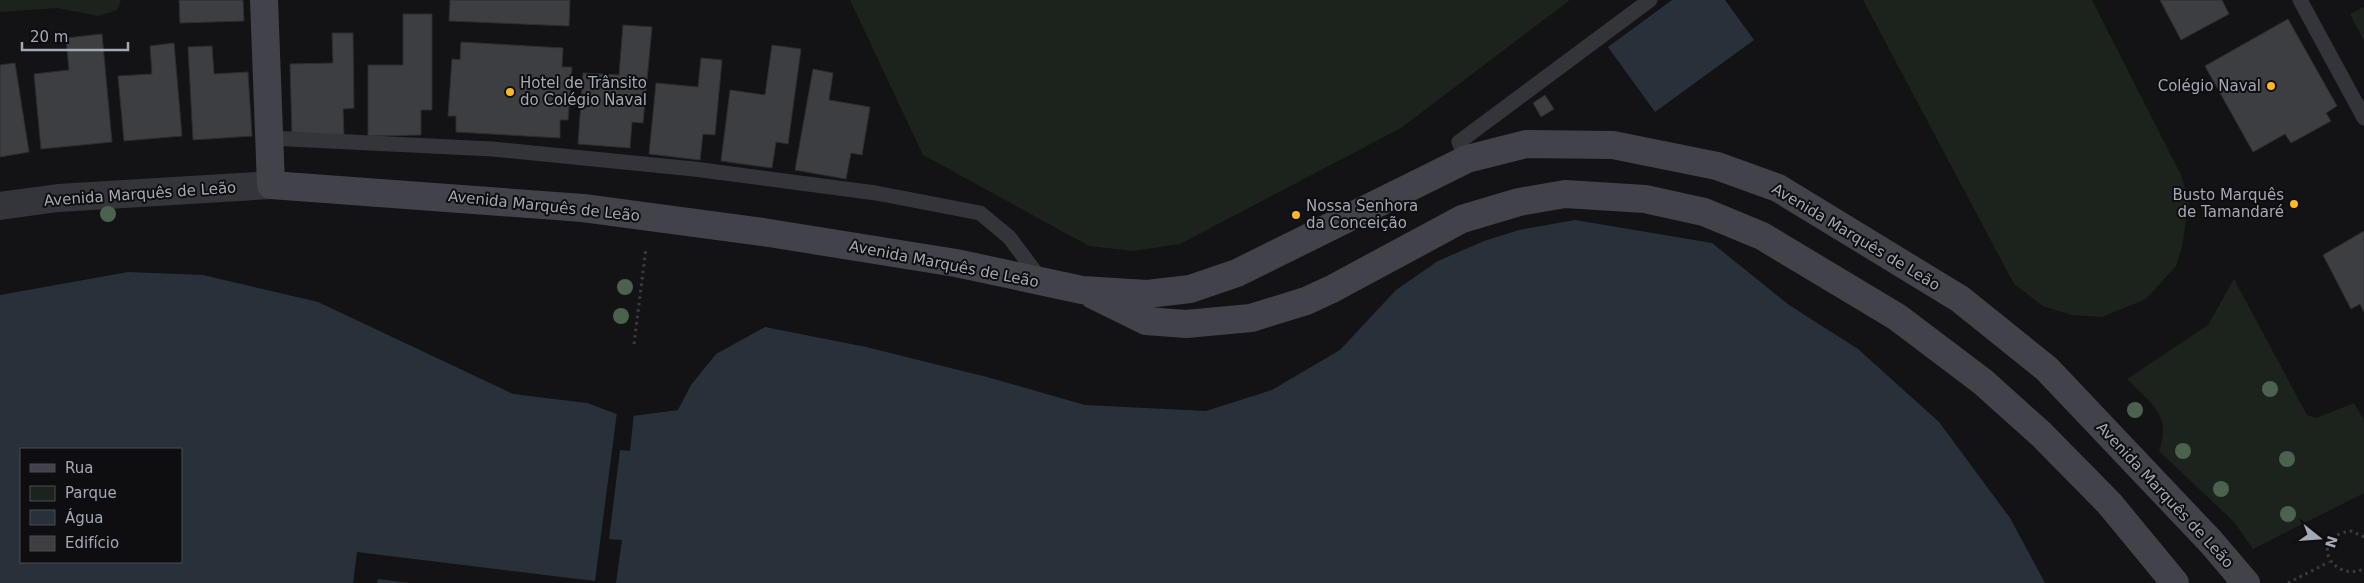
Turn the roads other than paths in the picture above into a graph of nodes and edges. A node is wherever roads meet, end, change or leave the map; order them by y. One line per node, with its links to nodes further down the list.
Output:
1 (264, 0): 5 (main road)
2 (1650, 0): 6 (lane)
3 (2300, 0): 4 (lane)
4 (2364, 118)
5 (269, 138): 7 (main road); 9 (lane)
6 (1467, 159): 10 (main road, Avenida Marquês de Leão); 12 (main road, Avenida Marquês de Leão)
7 (271, 185): 8 (street, Avenida Marquês de Leão); 9 (main road, Avenida Marquês de Leão)
8 (0, 206)
9 (1042, 282): 10 (main road, Avenida Marquês de Leão)
10 (1082, 290): 11 (main road, Avenida Marquês de Leão)
11 (2175, 583)
12 (2246, 583)

